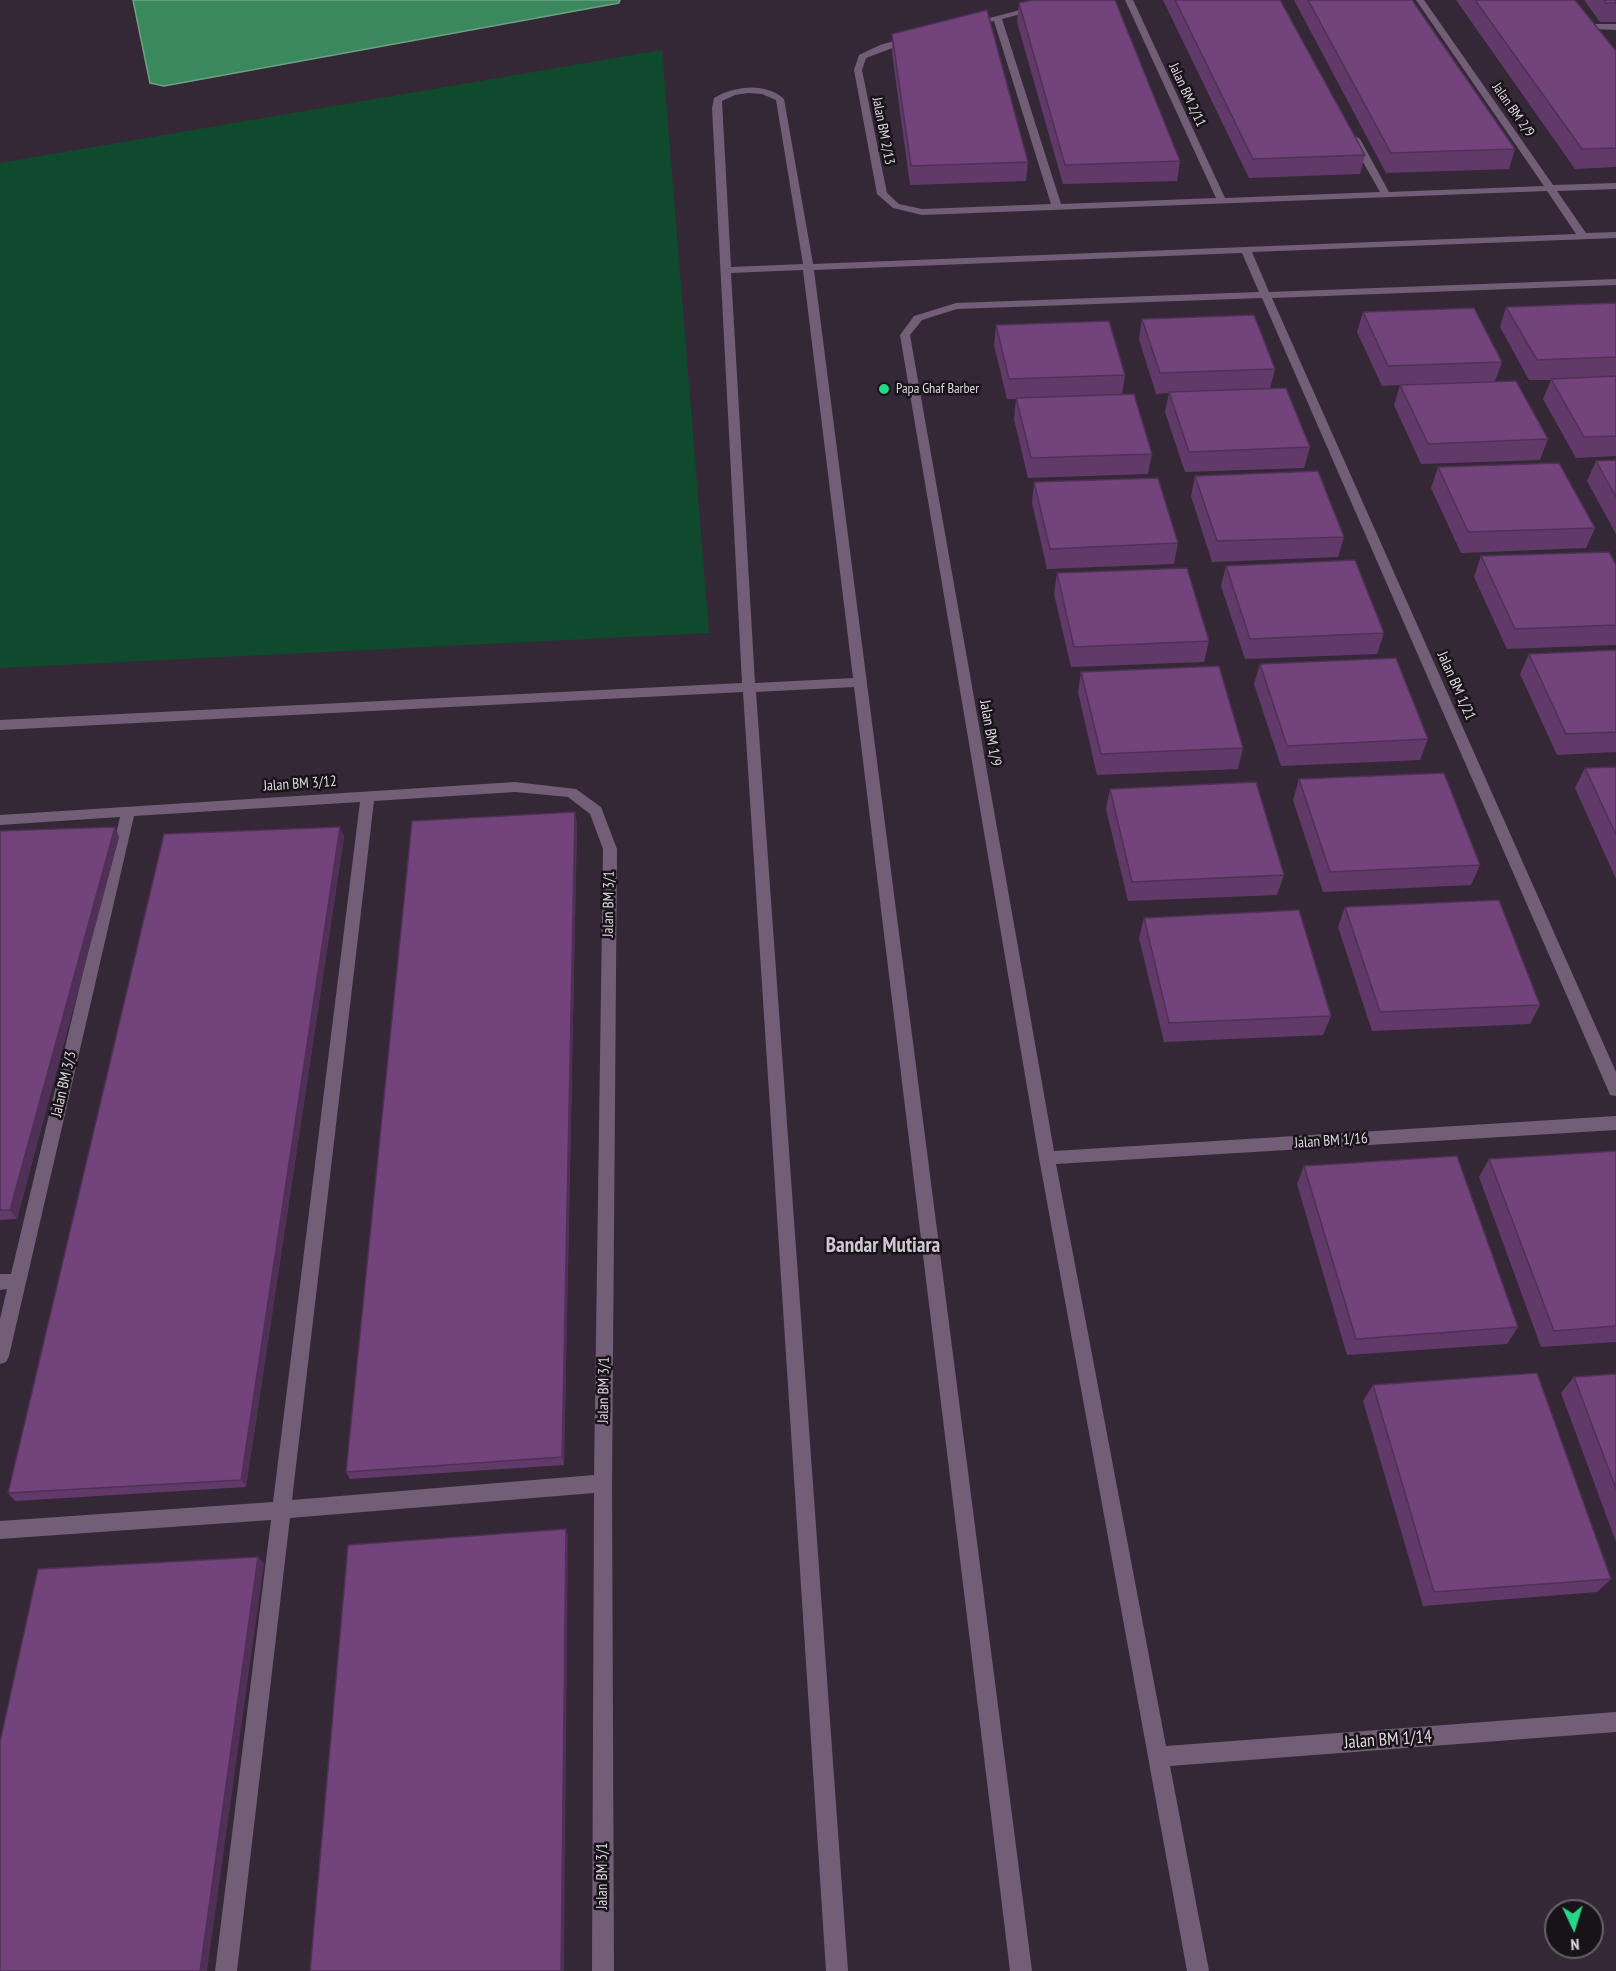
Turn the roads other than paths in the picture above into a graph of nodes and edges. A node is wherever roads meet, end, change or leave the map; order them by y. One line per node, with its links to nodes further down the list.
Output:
1 (1069, 0): 4 (street)
2 (1129, 0): 15 (street, Jalan BM 2/11)
3 (1420, 0): 13 (street, Jalan BM 2/9)
4 (997, 17): 6 (street); 16 (street)
5 (1588, 18): 7 (street)
6 (963, 26)
7 (1595, 27): 8 (street); 9 (street)
8 (1616, 27)
9 (1602, 36)
10 (917, 38): 16 (street, Jalan BM 2/13)
11 (1352, 134): 14 (street)
12 (1616, 186): 13 (street)
13 (1551, 189): 14 (street); 18 (street, Jalan BM 2/9)
14 (1386, 195): 15 (street)
15 (1222, 201): 16 (street)
16 (1057, 207)
17 (1616, 235): 18 (street)
18 (1583, 236): 19 (street)
19 (1246, 250): 20 (street); 23 (street, Jalan BM 1/21)
20 (808, 266): 21 (street); 21 (street); 24 (street)
21 (726, 270): 25 (street)
22 (1616, 282): 23 (street)
23 (1266, 295): 31 (street, Jalan BM 1/21); 33 (street, Jalan BM 1/9)
24 (860, 682): 25 (street); 45 (street)
25 (749, 687): 26 (street); 44 (street)
26 (0, 725)
27 (368, 796): 28 (street, Jalan BM 3/12); 29 (street, Jalan BM 3/12); 38 (street)
28 (596, 811): 37 (street, Jalan BM 3/1)
29 (128, 813): 30 (street, Jalan BM 3/12); 34 (street, Jalan BM 3/3)
30 (0, 820)
31 (1616, 1090)
32 (1616, 1123): 33 (street, Jalan BM 1/16)
33 (1047, 1158): 41 (street, Jalan BM 1/9)
34 (18, 1281): 35 (street); 36 (street, Jalan BM 3/3)
35 (0, 1282)
36 (0, 1356)
37 (603, 1483): 38 (street); 43 (street, Jalan BM 3/1)
38 (282, 1510): 39 (street); 42 (street)
39 (0, 1530)
40 (1616, 1722): 41 (street, Jalan BM 1/14)
41 (1160, 1757): 46 (street, Jalan BM 1/9)
42 (226, 1971)
43 (603, 1971)
44 (837, 1971)
45 (1021, 1971)
46 (1198, 1971)

